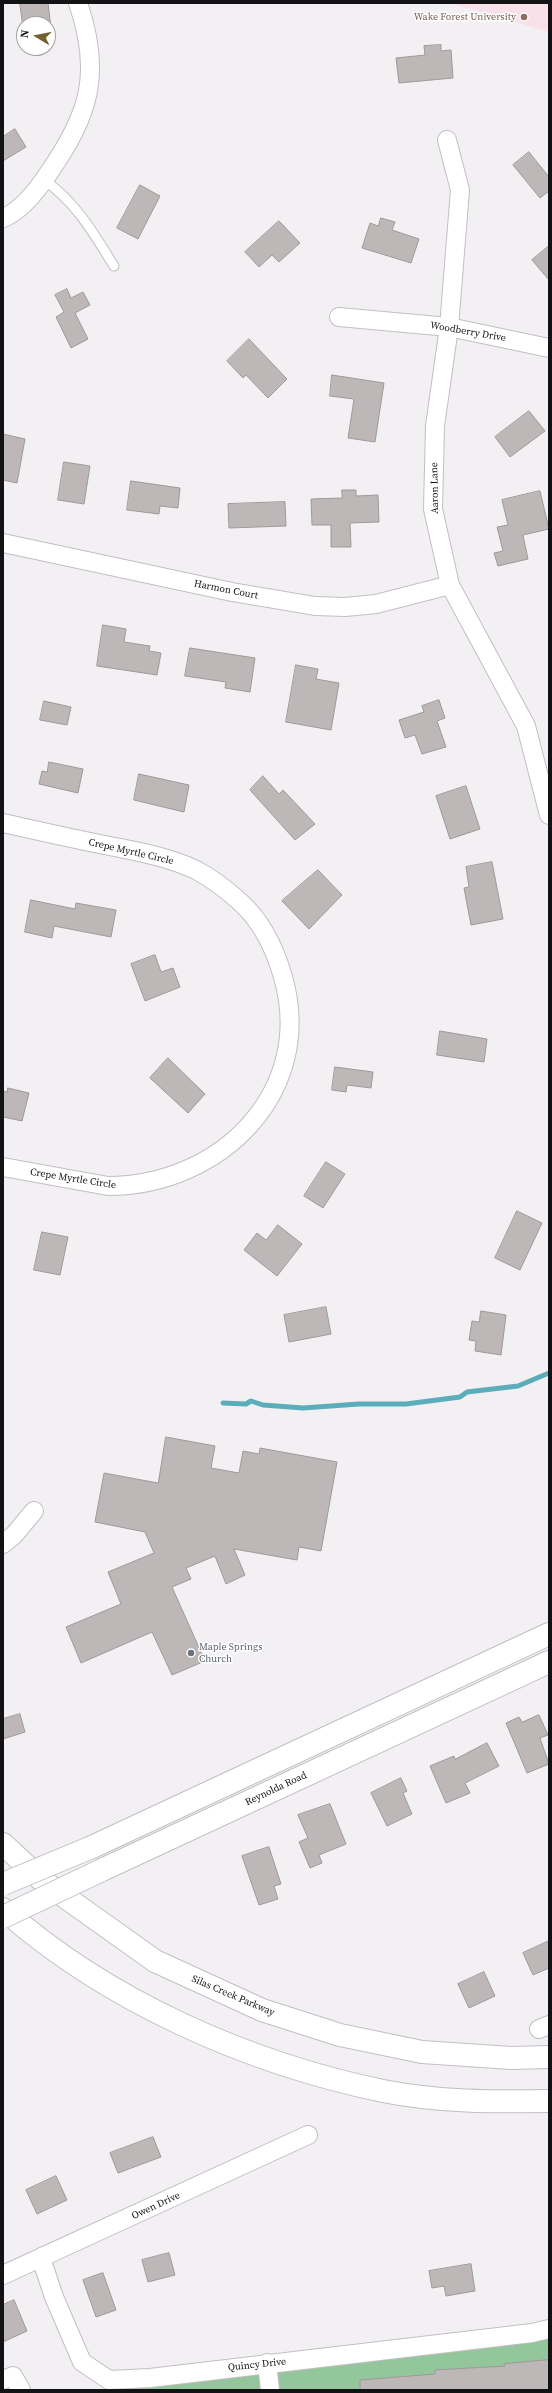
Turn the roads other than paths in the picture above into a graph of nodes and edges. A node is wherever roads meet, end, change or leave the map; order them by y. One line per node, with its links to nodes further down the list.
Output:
1 (78, 3): 3 (street)
2 (447, 140): 7 (street, Aaron Lane)
3 (44, 180): 4 (street); 5 (lane)
4 (3, 218)
5 (114, 266)
6 (339, 317): 7 (street, Woodberry Drive)
7 (449, 327): 8 (street, Woodberry Drive); 10 (street, Aaron Lane)
8 (549, 348)
9 (3, 543): 10 (street, Harmon Court)
10 (450, 585): 11 (street, Aaron Lane)
11 (549, 815)
12 (3, 823): 13 (street, Crepe Myrtle Circle)
13 (3, 1167)
14 (34, 1511): 15 (street)
15 (3, 1544)
16 (549, 1634): 19 (main road, bridge)
17 (549, 1662): 21 (main road, Reynolda Road, bridge)
18 (3, 1844): 22 (main road, Silas Creek Parkway)
19 (3, 1884)
20 (3, 1909): 23 (main road)
21 (3, 1917)
22 (549, 2057)
23 (549, 2101)
24 (308, 2135): 25 (street, Owen Drive)
25 (43, 2256): 26 (street, Owen Drive); 28 (street, Quincy Drive)
26 (3, 2275)
27 (549, 2329): 28 (street, Quincy Drive)
28 (267, 2363): 31 (street)
29 (3, 2380): 30 (street)
30 (21, 2390)
31 (270, 2390)

